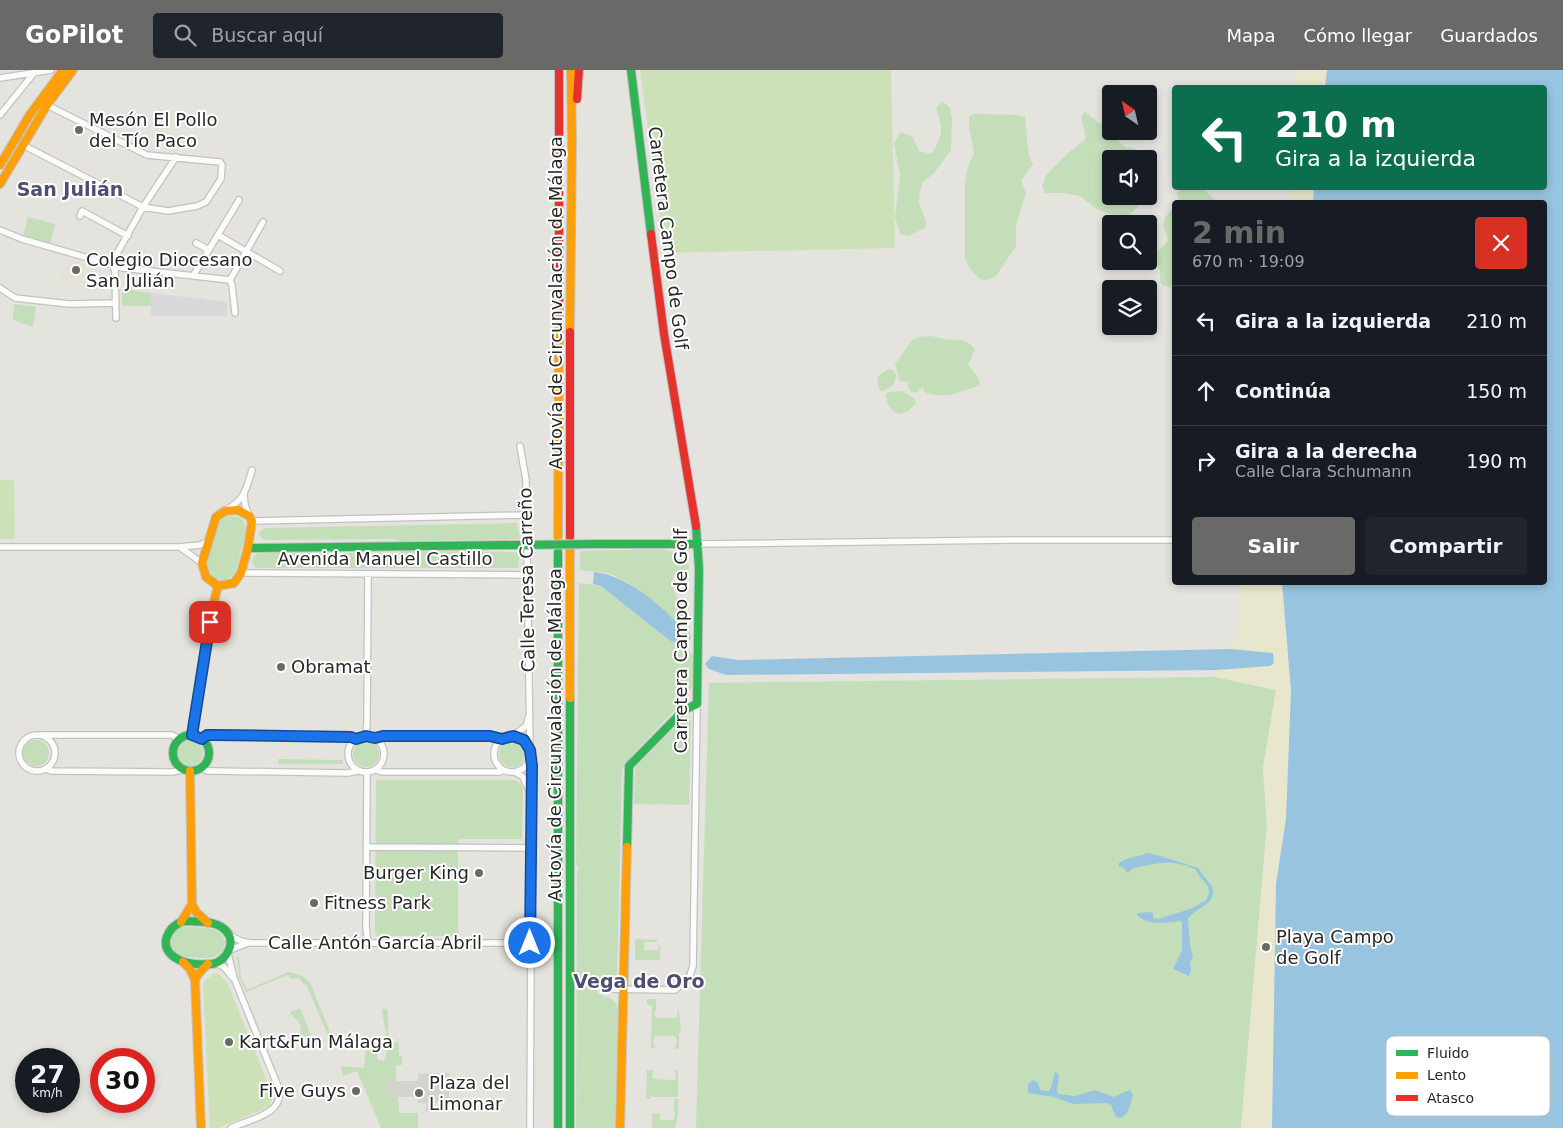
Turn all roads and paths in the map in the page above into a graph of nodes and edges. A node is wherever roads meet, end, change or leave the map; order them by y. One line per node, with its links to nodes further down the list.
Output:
1 (51, 70): 9 (street)
2 (62, 70): 17 (main road)
3 (73, 70): 11 (main road)
4 (553, 70): 12 (main road)
5 (559, 70): 12 (main road, Autovía de Circunvalación de Málaga)
6 (570, 70): 14 (main road, Autovía de Circunvalación de Málaga)
7 (579, 70): 14 (main road)
8 (631, 70): 47 (main road, Carretera Campo de Golf)
9 (34, 73): 10 (street); 13 (street)
10 (0, 78)
11 (47, 105): 15 (main road); 16 (street)
12 (559, 112): 43 (main road, Autovía de Circunvalación de Málaga)
13 (0, 115)
14 (572, 140): 44 (main road, Autovía de Circunvalación de Málaga)
15 (23, 145): 18 (main road); 20 (street)
16 (176, 157): 20 (street); 20 (street)
17 (0, 165)
18 (0, 184)
19 (239, 200): 24 (street)
20 (143, 207): 25 (street)
21 (80, 216): 25 (street)
22 (263, 222): 28 (street)
23 (0, 230): 29 (street)
24 (218, 235): 27 (street); 28 (street)
25 (128, 236): 29 (street)
26 (196, 243): 27 (street)
27 (209, 250): 31 (street)
28 (246, 251): 30 (street); 32 (street)
29 (113, 264): 31 (street); 34 (street)
30 (280, 271)
31 (193, 276): 32 (street)
32 (230, 280): 35 (street)
33 (0, 288): 34 (street)
34 (116, 303): 36 (street)
35 (235, 313)
36 (116, 318)
37 (520, 446): 41 (street, Calle Teresa Carreño)
38 (252, 470): 39 (street)
39 (244, 495): 40 (street); 42 (street)
40 (225, 511): 42 (main road); 46 (main road)
41 (526, 514): 42 (street); 56 (street, Calle Teresa Carreño)
42 (251, 519): 50 (main road)
43 (558, 537)
44 (570, 537)
45 (1172, 540): 47 (street)
46 (209, 541): 49 (street); 53 (main road)
47 (698, 544): 50 (main road, Avenida Manuel Castillo, bridge); 58 (main road, Carretera Campo de Golf)
48 (0, 547): 49 (street)
49 (179, 547): 53 (street)
50 (248, 548): 54 (main road)
51 (570, 551): 99 (main road, Autovía de Circunvalación de Málaga)
52 (558, 552): 98 (main road, Autovía de Circunvalación de Málaga)
53 (202, 563): 57 (main road)
54 (241, 573): 55 (street, Avenida Manuel Castillo); 57 (main road)
55 (368, 574): 56 (street, Avenida Manuel Castillo); 62 (street)
56 (528, 576): 59 (street, Calle Teresa Carreño)
57 (218, 586): 61 (main road)
58 (697, 704): 94 (main road); 94 (street, Carretera Campo de Golf)
59 (530, 714): 63 (street); 69 (street, Calle Teresa Carreño)
60 (41, 735): 65 (street); 71 (street); 71 (street)
61 (192, 735): 65 (main road); 66 (main road)
62 (366, 736): 64 (street); 67 (street)
63 (513, 736): 68 (street); 69 (street)
64 (375, 738): 68 (street); 73 (street)
65 (179, 739): 72 (main road)
66 (202, 739): 67 (street); 70 (main road)
67 (356, 739): 75 (street)
68 (502, 739): 74 (street)
69 (530, 754): 77 (street); 78 (street, Calle Teresa Carreño)
70 (202, 768): 72 (main road); 75 (street)
71 (46, 769): 72 (street)
72 (186, 770): 81 (main road)
73 (376, 770): 74 (street); 76 (street)
74 (503, 770): 77 (street)
75 (359, 771): 76 (street)
76 (367, 772): 79 (street)
77 (515, 772): 78 (street)
78 (531, 794): 80 (street, Calle Teresa Carreño)
79 (367, 848): 80 (street); 86 (street)
80 (530, 848): 87 (street, Calle Teresa Carreño)
81 (192, 904): 82 (main road); 83 (main road)
82 (181, 922): 83 (main road); 89 (main road)
83 (208, 923): 84 (main road)
84 (229, 935): 85 (street, Calle Antón García Abril); 88 (main road)
85 (250, 942): 86 (street, Calle Antón García Abril); 88 (street, Calle Antón García Abril)
86 (368, 943): 87 (street, Calle Antón García Abril)
87 (530, 943): 97 (street, Calle Teresa Carreño)
88 (229, 952): 90 (main road); 91 (street)
89 (182, 962): 90 (main road); 92 (main road)
90 (212, 963): 91 (street); 92 (main road)
91 (234, 978): 96 (street)
92 (195, 980): 95 (main road)
93 (604, 988): 94 (street, Carretera Campo de Golf)
94 (624, 990): 100 (main road)
95 (201, 1128)
96 (231, 1128)
97 (530, 1128)
98 (558, 1128)
99 (570, 1128)
100 (620, 1128)

